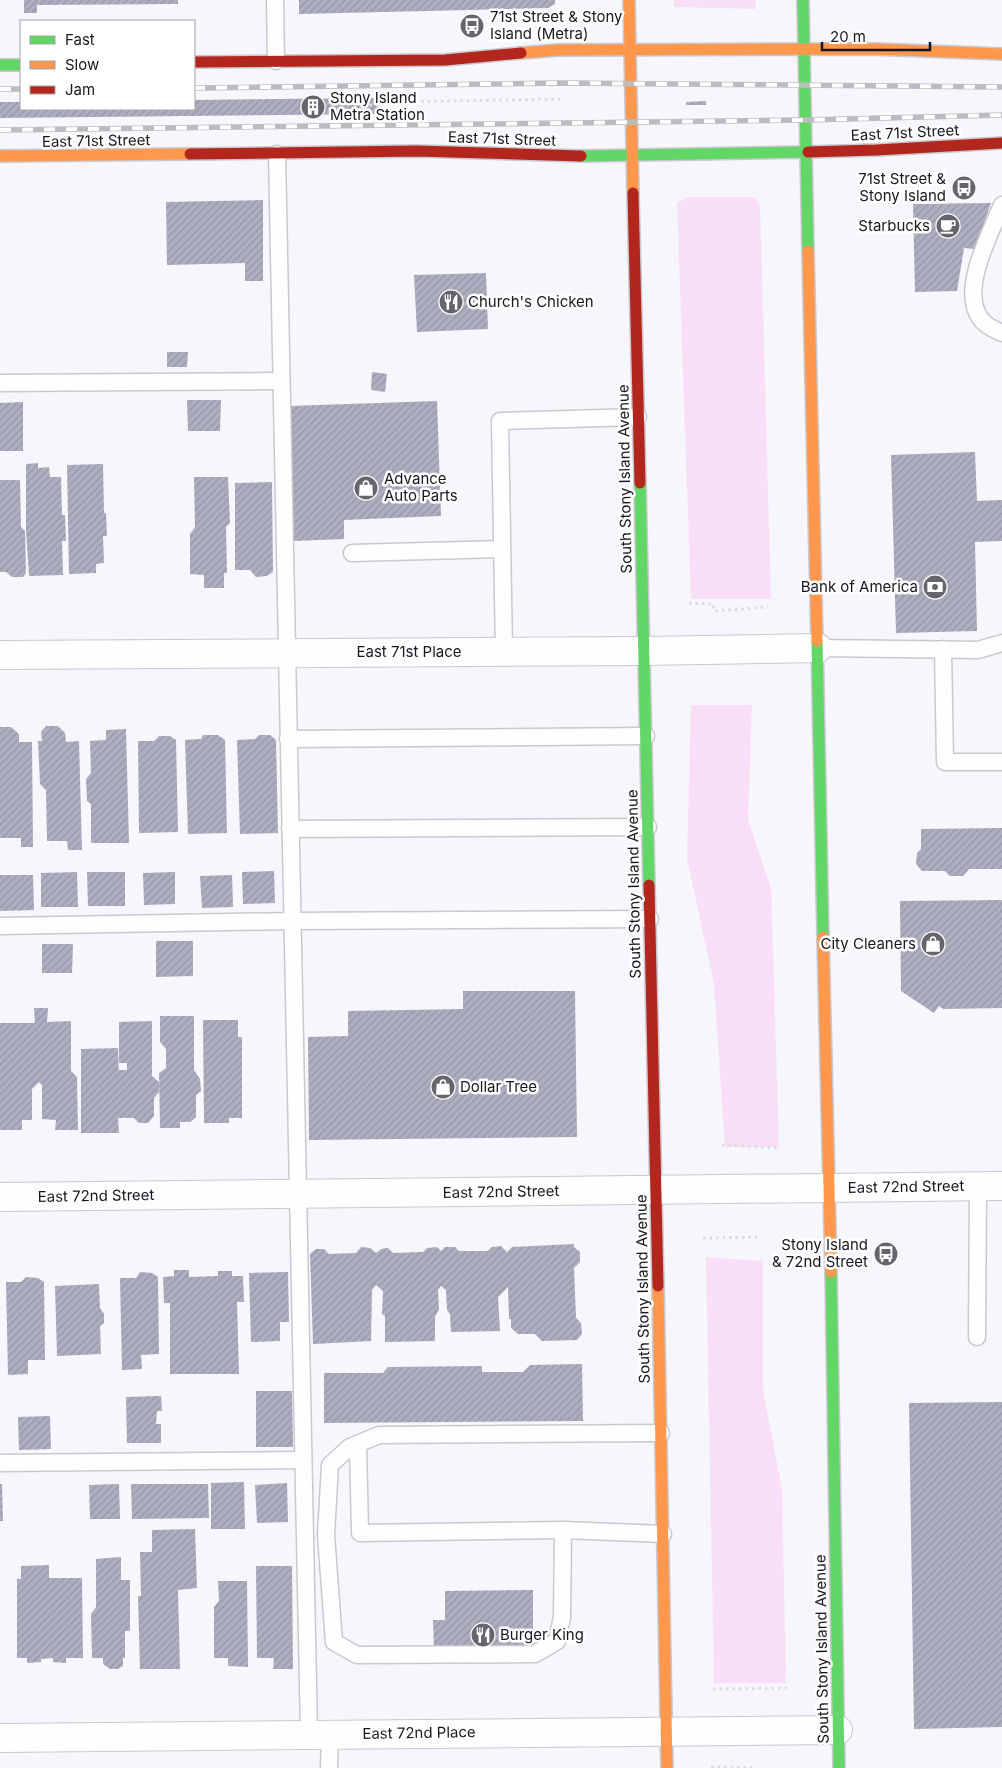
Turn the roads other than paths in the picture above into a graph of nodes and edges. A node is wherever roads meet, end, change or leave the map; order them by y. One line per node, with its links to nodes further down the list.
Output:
1 (275, 0): 7 (lane)
2 (629, 0): 4 (main road, South Stony Island Avenue)
3 (803, 0): 5 (main road, South Stony Island Avenue)
4 (630, 49): 5 (main road); 7 (main road); 15 (main road, South Stony Island Avenue)
5 (804, 50): 6 (main road); 12 (main road, South Stony Island Avenue)
6 (1002, 54)
7 (276, 61): 8 (main road)
8 (195, 62)
9 (0, 65): 10 (main road)
10 (20, 65)
11 (1002, 143): 12 (main road, East 71st Street)
12 (806, 151): 15 (main road, East 71st Street); 24 (main road, South Stony Island Avenue)
13 (277, 154): 14 (main road, East 71st Street); 15 (main road, East 71st Street); 18 (lane)
14 (0, 156)
15 (632, 156): 20 (main road, South Stony Island Avenue)
16 (1002, 205): 17 (lane)
17 (1002, 333)
18 (281, 381): 19 (lane); 28 (lane)
19 (0, 383)
20 (638, 417): 21 (lane); 26 (main road, South Stony Island Avenue)
21 (502, 549): 22 (lane); 27 (lane)
22 (352, 553)
23 (1002, 644): 25 (lane)
24 (818, 648): 25 (lane); 26 (street, East 71st Place); 39 (main road, South Stony Island Avenue)
25 (943, 649): 32 (lane)
26 (644, 651): 27 (street, East 71st Place); 30 (main road, South Stony Island Avenue)
27 (504, 652): 28 (street, East 71st Place)
28 (287, 653): 29 (street, East 71st Place); 31 (lane)
29 (0, 655)
30 (646, 736): 31 (lane); 33 (main road, South Stony Island Avenue)
31 (288, 739): 34 (lane)
32 (1002, 762)
33 (648, 827): 34 (lane); 35 (main road, South Stony Island Avenue)
34 (290, 829): 36 (lane)
35 (650, 919): 36 (lane); 40 (main road, South Stony Island Avenue)
36 (292, 920): 37 (lane); 41 (lane)
37 (0, 926)
38 (990, 1186): 39 (street, East 72nd Street); 43 (lane)
39 (828, 1188): 40 (street, East 72nd Street); 51 (main road, South Stony Island Avenue)
40 (656, 1190): 41 (street, East 72nd Street); 44 (main road, South Stony Island Avenue)
41 (298, 1194): 42 (street, East 72nd Street); 46 (lane)
42 (0, 1196)
43 (978, 1337)
44 (661, 1433): 45 (lane); 49 (main road, South Stony Island Avenue)
45 (358, 1444): 48 (lane); 48 (lane)
46 (303, 1460): 47 (lane); 52 (lane)
47 (0, 1463)
48 (563, 1530): 49 (lane)
49 (663, 1534): 50 (main road, South Stony Island Avenue)
50 (667, 1730): 51 (street, East 72nd Place); 52 (street, East 72nd Place); 55 (main road, South Stony Island Avenue)
51 (838, 1730): 56 (main road, South Stony Island Avenue)
52 (319, 1734): 53 (street, East 72nd Place); 54 (lane)
53 (0, 1738)
54 (329, 1768)
55 (667, 1768)
56 (839, 1768)

